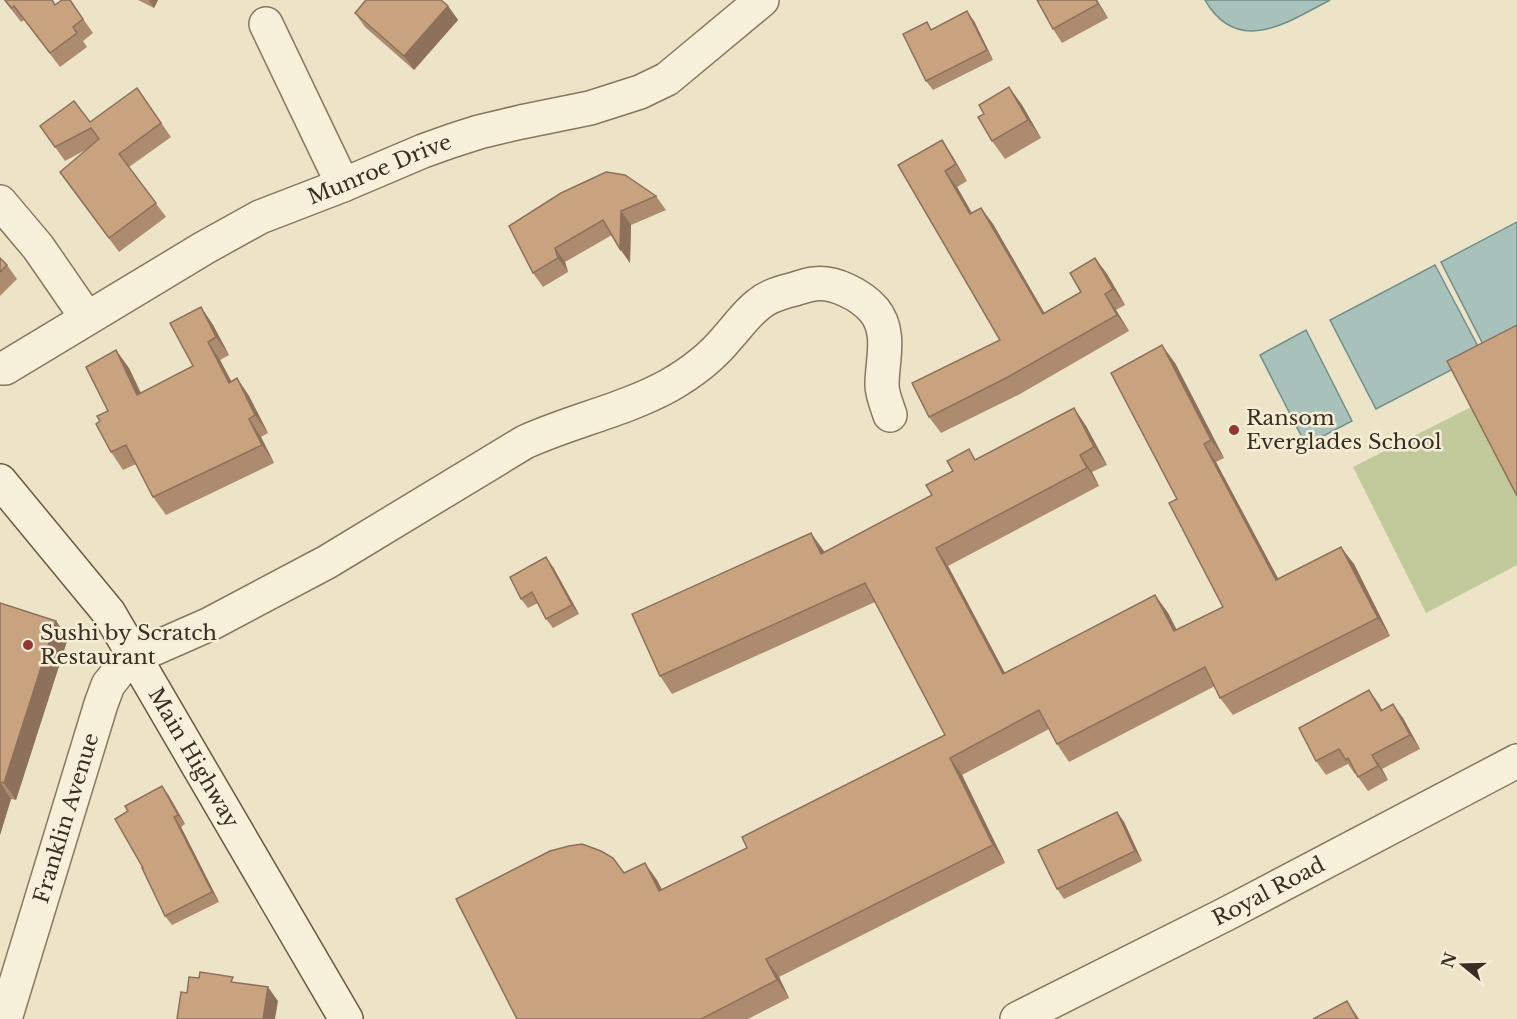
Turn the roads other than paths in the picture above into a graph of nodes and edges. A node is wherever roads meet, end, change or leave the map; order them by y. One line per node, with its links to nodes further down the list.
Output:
1 (762, 0): 2 (street, Munroe Drive)
2 (730, 13): 4 (street, Munroe Drive)
3 (266, 24): 4 (street)
4 (343, 185): 6 (street, Munroe Drive)
5 (0, 202): 6 (street)
6 (87, 318): 7 (street, Munroe Drive)
7 (2, 372)
8 (890, 415): 10 (street)
9 (0, 481): 10 (street, Main Highway)
10 (150, 651): 12 (street, Franklin Avenue); 13 (street, Main Highway)
11 (1517, 761): 14 (street, Royal Road)
12 (5, 1019)
13 (346, 1019)
14 (1017, 1019)

